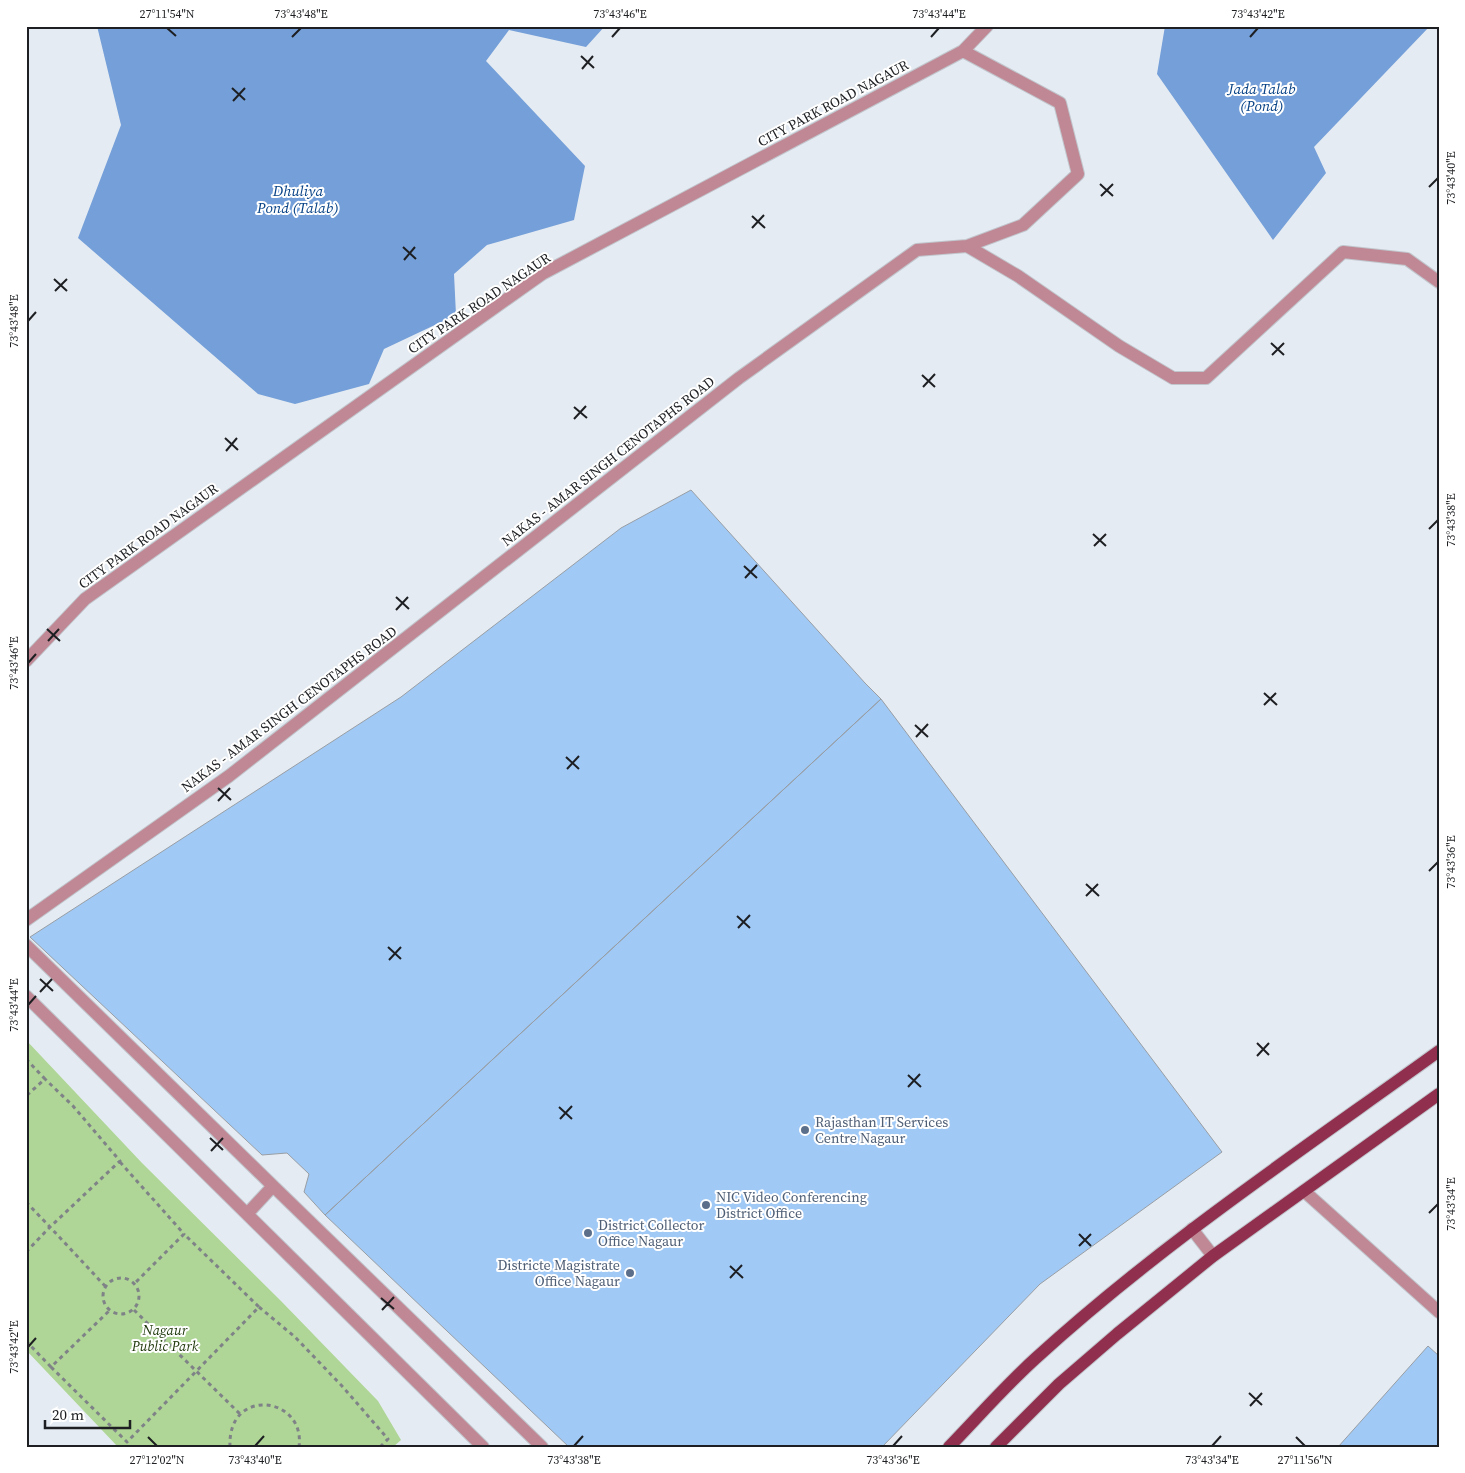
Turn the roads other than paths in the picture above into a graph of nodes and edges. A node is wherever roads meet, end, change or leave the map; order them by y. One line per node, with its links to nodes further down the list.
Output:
1 (987, 26): 2 (street, CITY PARK ROAD NAGAUR)
2 (963, 51): 3 (street, NAKAS - AMAR SINGH CENOTAPHS ROAD); 5 (street, CITY PARK ROAD NAGAUR)
3 (967, 246): 4 (street); 6 (street, NAKAS - AMAR SINGH CENOTAPHS ROAD)
4 (1439, 282)
5 (26, 661)
6 (26, 920)
7 (26, 945): 11 (street)
8 (26, 996): 13 (street)
9 (1439, 1051): 14 (main road)
10 (1439, 1094): 12 (main road)
11 (273, 1186): 13 (street); 19 (street)
12 (1304, 1191): 15 (main road); 16 (street)
13 (246, 1214): 18 (street)
14 (1192, 1229): 15 (street); 20 (main road)
15 (1214, 1256): 17 (main road)
16 (1439, 1312)
17 (1002, 1445)
18 (483, 1447)
19 (542, 1447)
20 (949, 1447)

